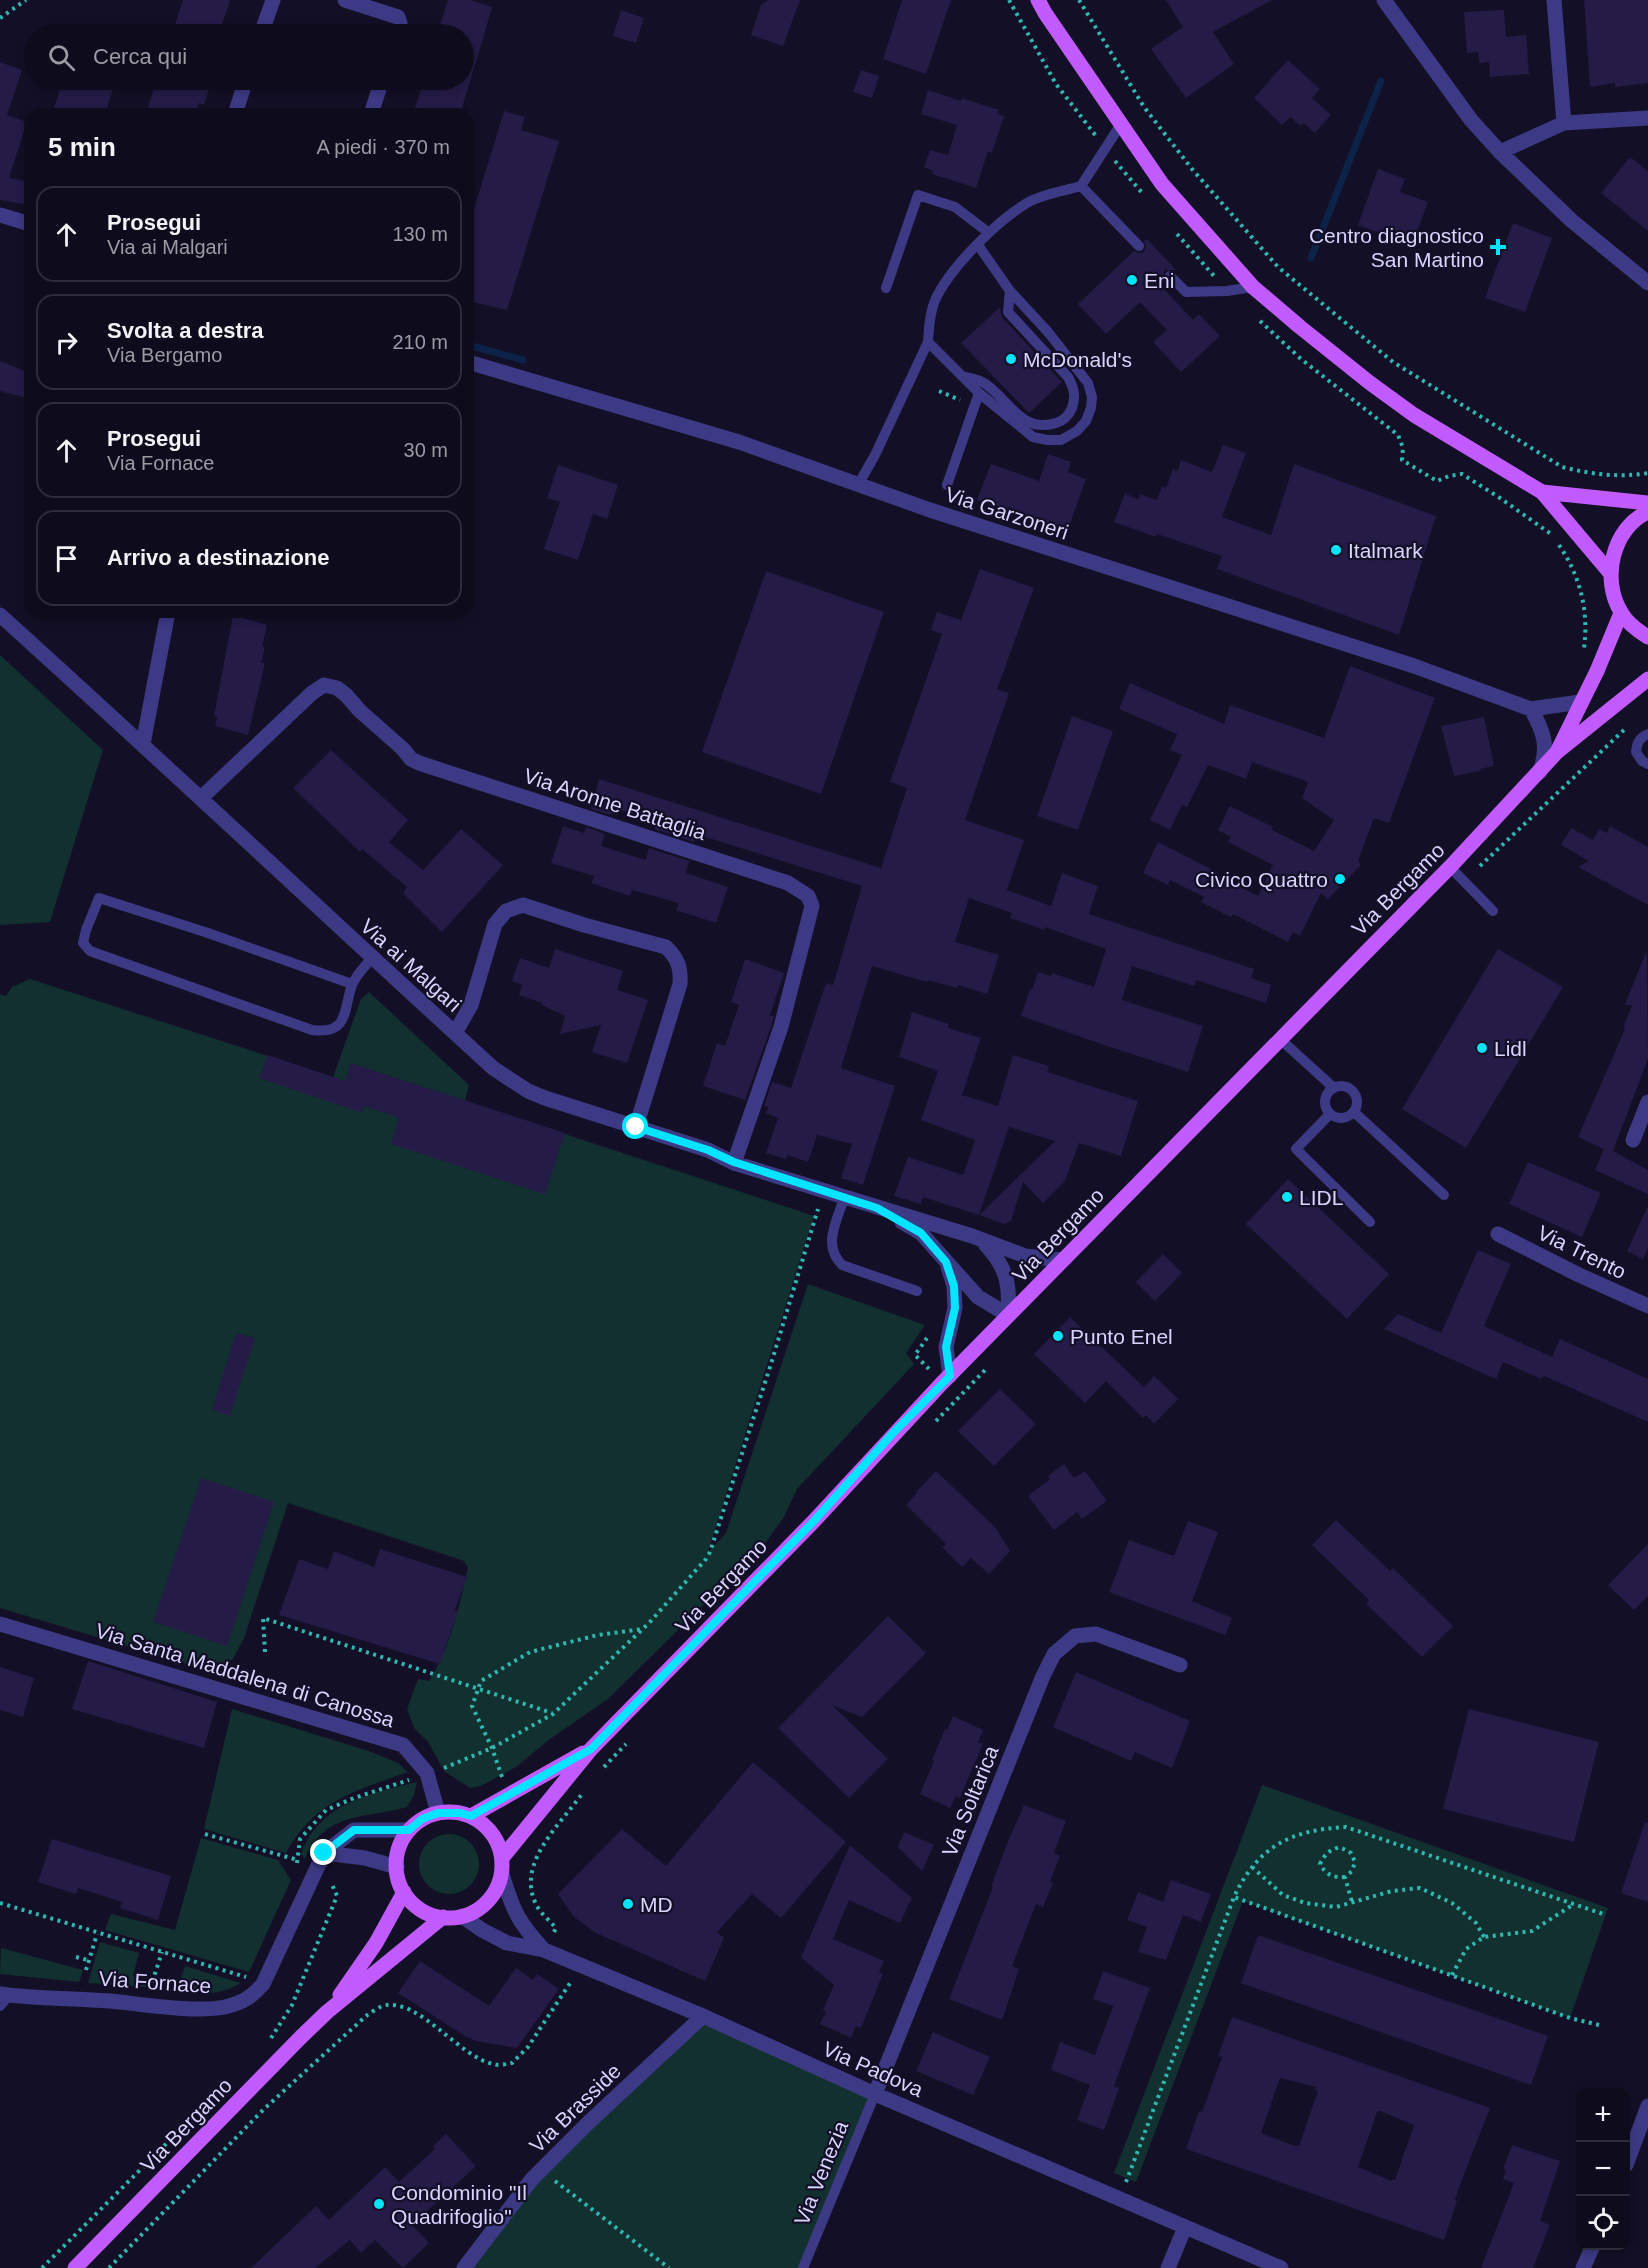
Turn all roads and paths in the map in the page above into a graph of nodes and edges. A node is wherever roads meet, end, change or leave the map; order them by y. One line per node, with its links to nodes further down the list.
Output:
1 (26, 0): 8 (path)
2 (273, 0): 9 (street)
3 (345, 0): 10 (street)
4 (1038, 0): 17 (main road)
5 (1079, 0): 34 (path)
6 (1384, 0): 18 (street)
7 (1554, 0): 16 (street)
8 (0, 18)
9 (265, 24)
10 (400, 24)
11 (243, 90): 13 (street)
12 (379, 90): 14 (street)
13 (237, 108)
14 (373, 108)
15 (1648, 118): 16 (street)
16 (1564, 123): 18 (street)
17 (1120, 124): 19 (lane); 27 (main road)
18 (1500, 152): 26 (street)
19 (1081, 186): 22 (lane); 24 (lane)
20 (0, 215): 21 (street)
21 (24, 222)
22 (989, 233): 23 (lane); 28 (lane)
23 (978, 244): 29 (lane); 30 (lane)
24 (1139, 246)
25 (1170, 276): 27 (lane)
26 (1648, 283)
27 (1253, 287): 37 (main road)
28 (886, 288)
29 (1010, 291): 32 (lane); 33 (lane)
30 (928, 342): 32 (lane); 35 (lane)
31 (474, 364): 35 (street, Via Garzoneri)
32 (962, 376): 33 (lane)
33 (979, 393): 36 (lane)
34 (1648, 473)
35 (858, 485): 47 (street, Via Garzoneri)
36 (947, 485)
37 (1542, 492): 38 (main road); 40 (main road)
38 (1648, 503)
39 (1648, 512): 40 (main road)
40 (1611, 574): 41 (main road)
41 (1621, 613): 44 (main road); 46 (main road, Via Bergamo)
42 (0, 615): 50 (street, Via ai Malgari)
43 (167, 618): 50 (street)
44 (1648, 637)
45 (1648, 679): 51 (main road, Via Bergamo)
46 (1580, 702): 47 (street, Via Garzoneri); 51 (main road, Via Bergamo)
47 (1531, 709): 53 (street)
48 (1629, 726): 56 (path)
49 (1648, 735): 52 (lane)
50 (143, 744): 54 (street, Via ai Malgari)
51 (1557, 753): 53 (main road, Via Bergamo)
52 (1648, 764)
53 (1540, 772): 55 (main road, Via Bergamo)
54 (201, 798): 58 (street, Via ai Malgari); 68 (street, Via Aronne Battaglia)
55 (1450, 867): 56 (lane); 61 (main road, Via Bergamo)
56 (1464, 881): 57 (lane)
57 (1493, 911)
58 (372, 958): 59 (lane); 60 (street, Via ai Malgari)
59 (352, 984): 59 (lane)
60 (455, 1033): 66 (street, Via ai Malgari); 66 (street)
61 (1280, 1039): 62 (lane); 78 (main road, Via Bergamo)
62 (1334, 1088): 64 (lane); 65 (lane)
63 (1648, 1102): 67 (street)
64 (1354, 1112): 65 (lane); 69 (lane)
65 (1330, 1114): 75 (lane)
66 (636, 1127): 68 (street, Via ai Malgari)
67 (1634, 1140)
68 (734, 1162): 70 (street, Via ai Malgari)
69 (1444, 1195)
70 (844, 1198): 72 (street, Via ai Malgari); 74 (lane)
71 (807, 1205): 73 (path)
72 (877, 1208): 77 (street, Via ai Malgari); 79 (street, Via ai Malgari)
73 (818, 1209): 74 (path); 88 (path)
74 (838, 1215): 80 (lane)
75 (1370, 1222)
76 (1498, 1234): 81 (street, Via Trento)
77 (983, 1241): 78 (street, Via ai Malgari); 82 (street)
78 (1062, 1260): 82 (main road, Via Bergamo)
79 (946, 1262): 82 (street, Via ai Malgari); 85 (street, Via ai Malgari)
80 (917, 1291)
81 (1648, 1306)
82 (1008, 1315): 85 (main road, Via Bergamo)
83 (929, 1335): 85 (path)
84 (985, 1370): 86 (path)
85 (946, 1379): 93 (main road, Via Bergamo)
86 (928, 1430)
87 (0, 1624): 97 (street, Via Santa Maddalena di Canossa)
88 (643, 1629): 91 (path); 91 (path)
89 (265, 1652): 91 (path)
90 (1180, 1665): 133 (street, Via Soltarica)
91 (478, 1688): 95 (path)
92 (633, 1737): 94 (path)
93 (591, 1749): 98 (main road, Via Bergamo); 102 (main road, Via Bergamo)
94 (600, 1771)
95 (502, 1778)
96 (588, 1786): 119 (path)
97 (438, 1813): 98 (main road); 99 (main road)
98 (471, 1816): 102 (main road)
99 (409, 1830): 101 (street, Via Fornace); 103 (main road)
100 (206, 1834): 105 (path)
101 (324, 1853): 103 (street); 128 (street, Via Fornace)
102 (502, 1858): 106 (main road)
103 (397, 1867): 109 (main road)
104 (1252, 1868): 110 (path); 111 (path); 113 (path)
105 (295, 1871)
106 (502, 1874): 115 (main road); 119 (street, Via Padova)
107 (328, 1876): 132 (path)
108 (1346, 1877): 108 (path); 111 (path)
109 (404, 1892): 116 (main road); 129 (main road, Via Bergamo)
110 (1234, 1897): 125 (path); 138 (path)
111 (1352, 1902): 118 (path)
112 (0, 1903): 117 (path)
113 (1575, 1904): 114 (path); 118 (path)
114 (1606, 1915)
115 (462, 1916): 116 (main road); 119 (street, Via Padova)
116 (443, 1917): 129 (main road, Via Bergamo)
117 (97, 1934): 120 (path); 122 (path)
118 (1484, 1936): 125 (path)
119 (544, 1950): 130 (street, Via Padova)
120 (162, 1952): 126 (path); 127 (path)
121 (76, 1957): 122 (path)
122 (88, 1960): 123 (path)
123 (86, 1970)
124 (564, 1975): 143 (path)
125 (1452, 1975): 131 (path)
126 (244, 1984)
127 (161, 1991)
128 (3, 1998)
129 (327, 2012): 142 (main road, Via Bergamo)
130 (702, 2016): 133 (street, Via Padova); 137 (street, Via Brasside)
131 (1599, 2025)
132 (268, 2042)
133 (875, 2094): 138 (street, Via Padova); 146 (lane, Via Venezia)
134 (1648, 2106): 136 (street)
135 (184, 2125): 141 (path)
136 (1630, 2154)
137 (540, 2170): 144 (street, Via Brasside); 145 (path)
138 (1120, 2199): 139 (street, Via Padova)
139 (1185, 2227): 147 (street); 148 (street, Via Padova)
140 (1591, 2250): 149 (street)
141 (42, 2268)
142 (75, 2268)
143 (109, 2268)
144 (464, 2268)
145 (669, 2268)
146 (803, 2268)
147 (1168, 2268)
148 (1281, 2268)
149 (1583, 2268)

